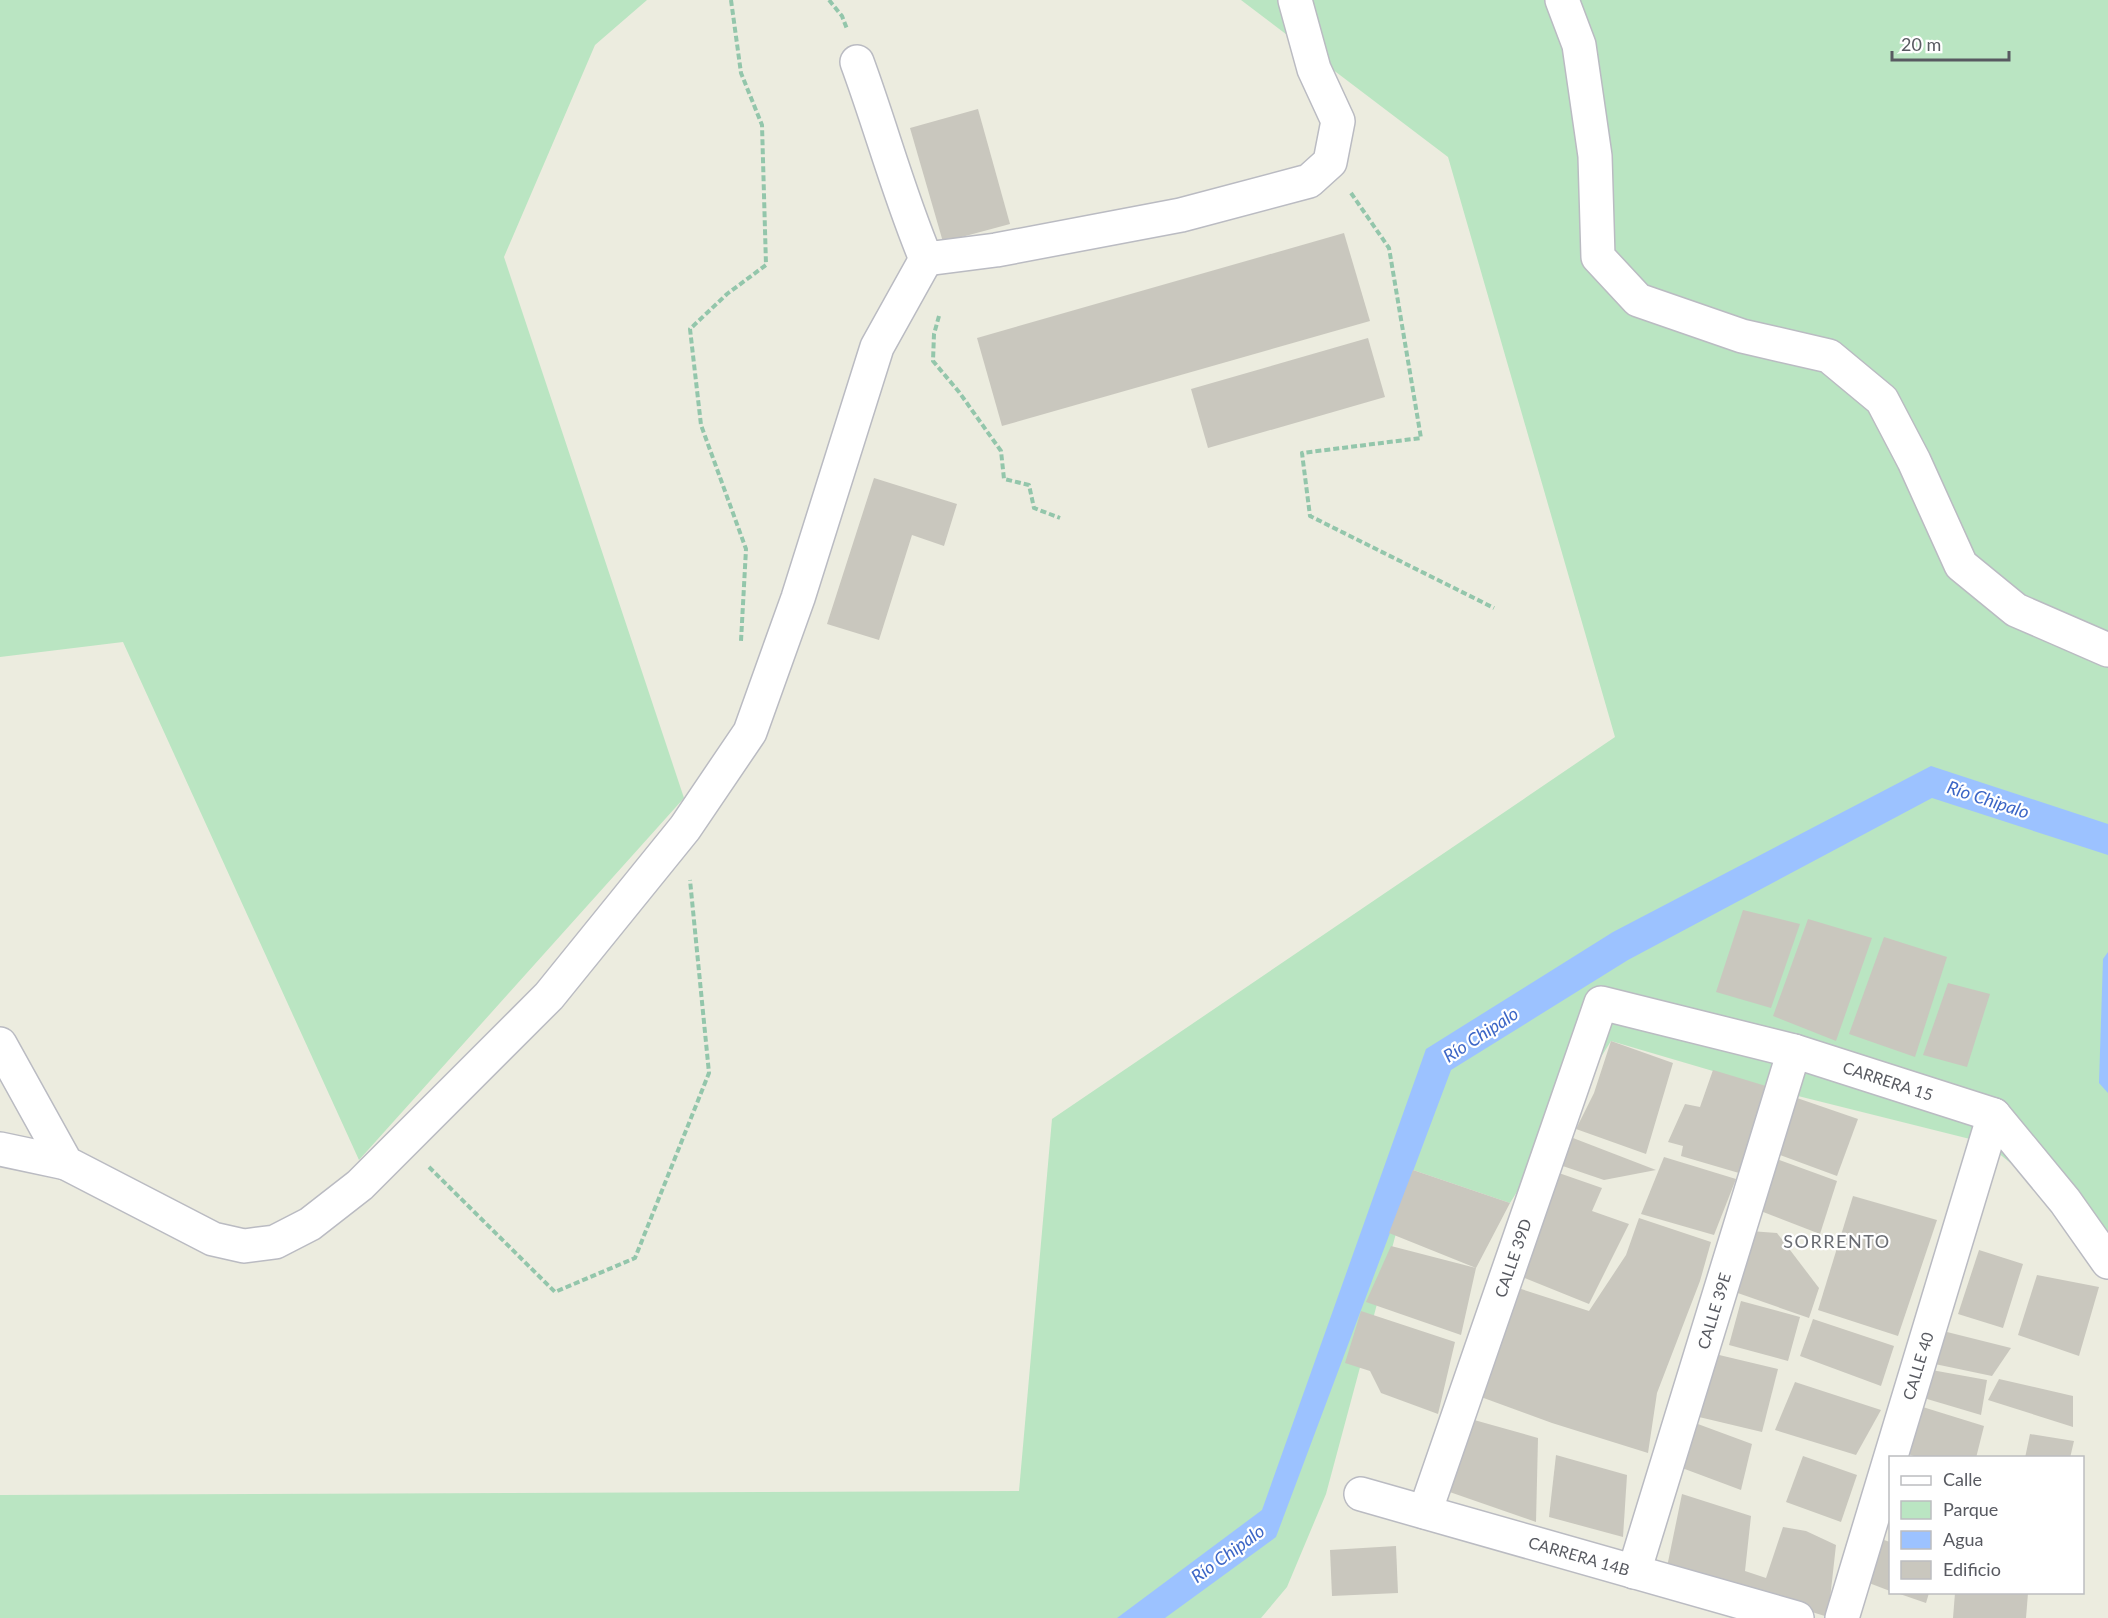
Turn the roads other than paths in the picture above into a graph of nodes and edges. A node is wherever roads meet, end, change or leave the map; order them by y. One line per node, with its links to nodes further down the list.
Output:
1 (1295, 0): 4 (street)
2 (1562, 0): 5 (street)
3 (857, 62): 4 (street)
4 (926, 259): 11 (street)
5 (2108, 650)
6 (1601, 1003): 8 (street, CARRERA 15); 16 (street, CALLE 39D)
7 (0, 1044): 11 (street)
8 (1794, 1051): 9 (street, CARRERA 15); 17 (street, CALLE 39E)
9 (1994, 1115): 12 (street); 13 (street, CALLE 40)
10 (0, 1149): 11 (street)
11 (66, 1163)
12 (2108, 1262)
13 (1891, 1456)
14 (1889, 1462): 19 (street, CALLE 40)
15 (1360, 1494): 16 (street, CARRERA 14B)
16 (1425, 1512): 17 (street, CARRERA 14B)
17 (1634, 1572): 18 (street, CARRERA 14B)
18 (1797, 1618)
19 (1842, 1618)

